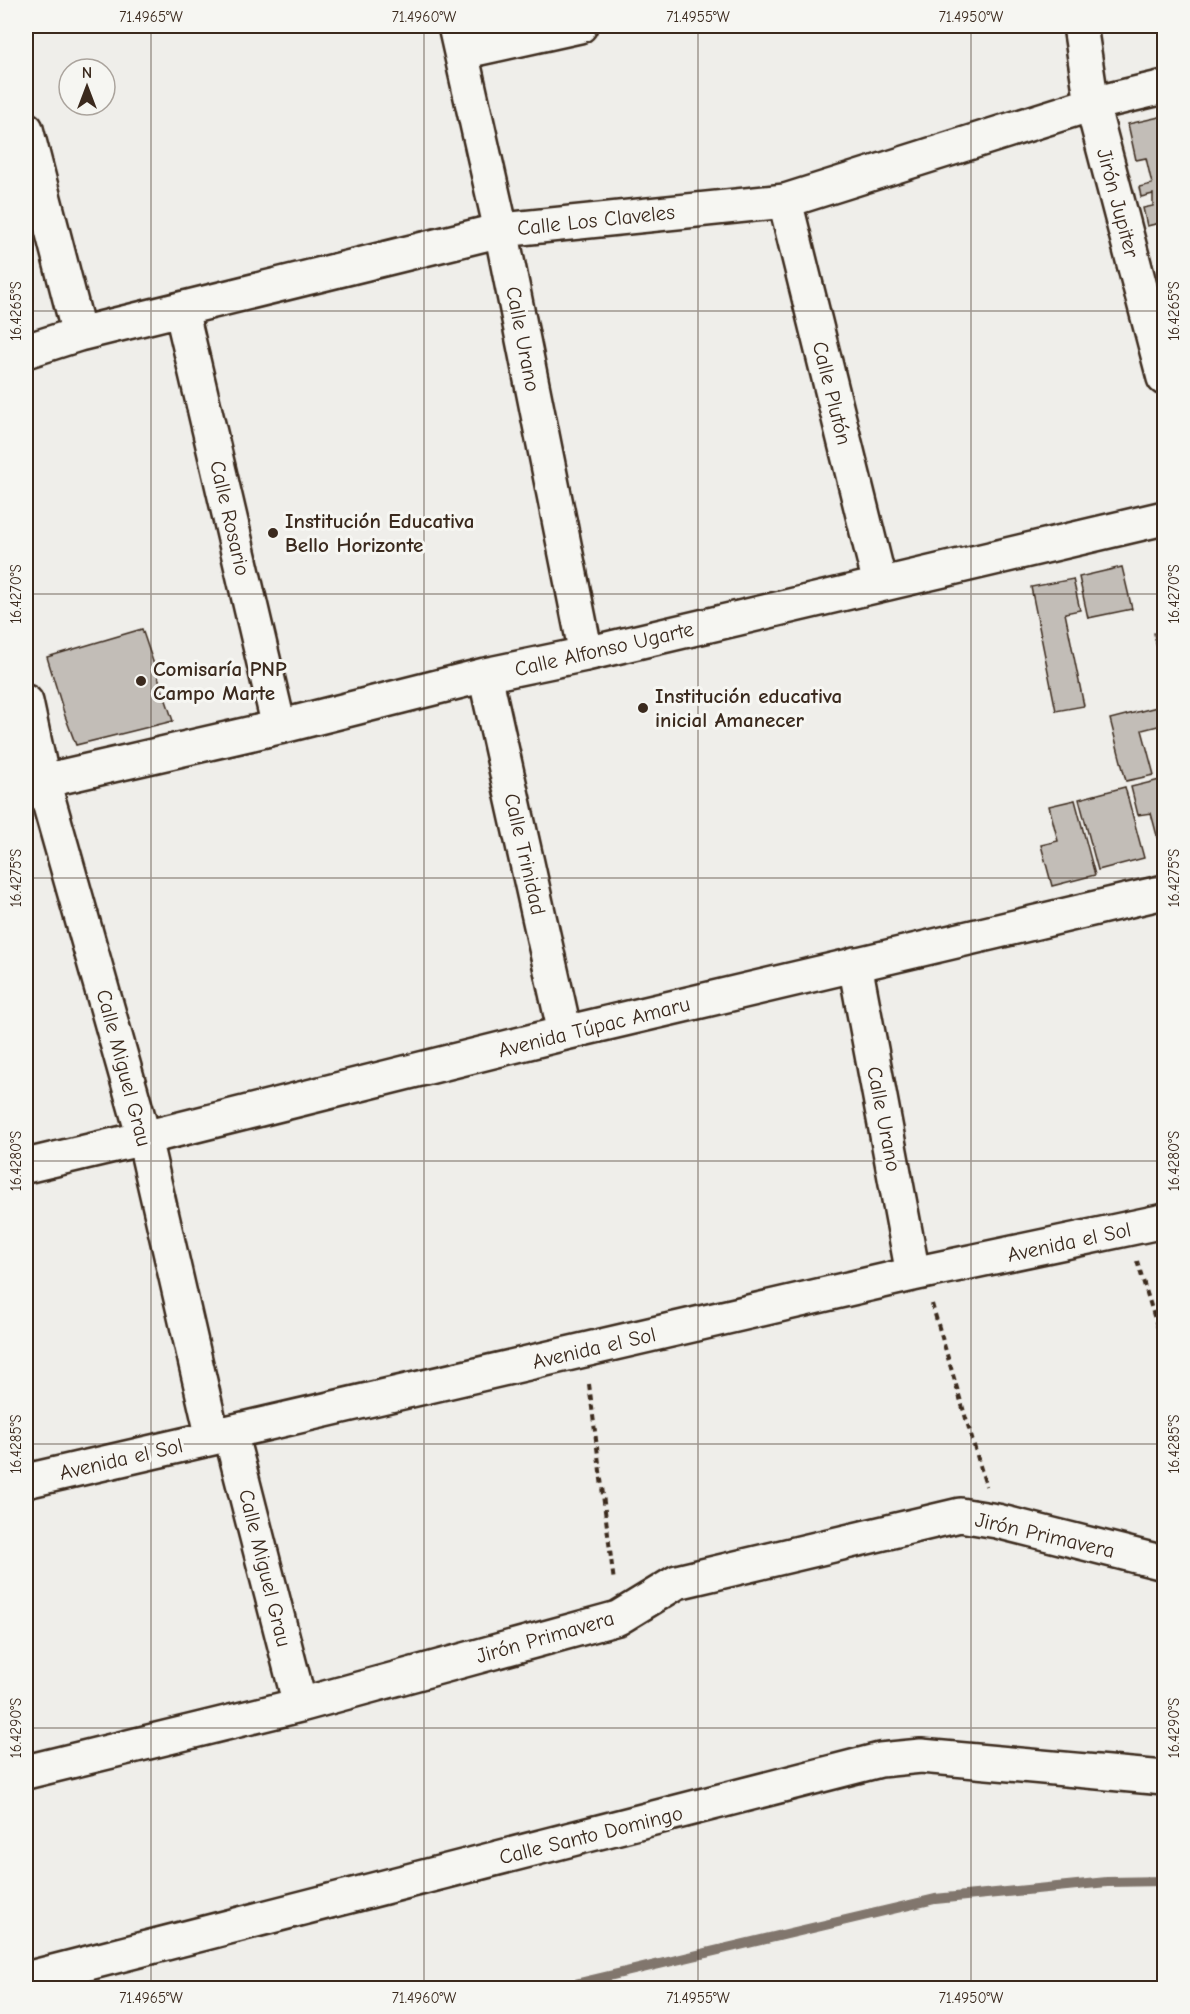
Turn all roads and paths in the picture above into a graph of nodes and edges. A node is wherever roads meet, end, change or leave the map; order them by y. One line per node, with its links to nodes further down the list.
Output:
1 (580, 26): 3 (street)
2 (1080, 26): 5 (street, Jirón Jupiter)
3 (459, 39): 8 (street, Calle Urano)
4 (1164, 87): 5 (street, Calle Los Claveles)
5 (1092, 104): 7 (street, Calle Los Claveles); 12 (street, Jirón Jupiter)
6 (26, 129): 10 (street)
7 (784, 201): 8 (street, Calle Los Claveles); 14 (street, Calle Plutón)
8 (501, 230): 9 (street, Calle Los Claveles); 15 (street, Calle Urano)
9 (181, 309): 10 (street, Calle Los Claveles); 18 (street, Calle Rosario)
10 (79, 334): 11 (street, Calle Los Claveles)
11 (26, 351)
12 (1164, 378)
13 (1164, 518): 14 (street, Calle Alfonso Ugarte)
14 (880, 584): 15 (street, Calle Alfonso Ugarte)
15 (586, 654): 16 (street, Calle Alfonso Ugarte)
16 (485, 675): 18 (street, Calle Alfonso Ugarte); 22 (street, Calle Trinidad)
17 (26, 702): 19 (street, Calle Miguel Grau)
18 (279, 727): 19 (street, Calle Alfonso Ugarte)
19 (43, 781): 23 (street, Calle Miguel Grau)
20 (1164, 892): 21 (street, Avenida Túpac Amaru)
21 (855, 964): 22 (street, Avenida Túpac Amaru); 27 (street, Calle Urano)
22 (565, 1033): 23 (street, Avenida Túpac Amaru)
23 (144, 1138): 24 (street, Avenida Túpac Amaru); 30 (street, Calle Miguel Grau)
24 (26, 1166)
25 (1164, 1221): 26 (street, Avenida el Sol)
26 (1127, 1230): 27 (street, Avenida el Sol); 28 (path)
27 (921, 1285): 29 (street, Avenida el Sol); 32 (path)
28 (1164, 1348)
29 (585, 1350): 30 (street, Avenida el Sol); 34 (path)
30 (221, 1435): 31 (street, Avenida el Sol); 35 (street, Calle Miguel Grau)
31 (26, 1481)
32 (997, 1521): 33 (street, Jirón Primavera); 34 (street, Jirón Primavera)
33 (1164, 1563)
34 (618, 1618): 35 (street, Jirón Primavera)
35 (300, 1705): 36 (street, Jirón Primavera)
36 (26, 1772)
37 (1164, 1778): 38 (street, Calle Santo Domingo)
38 (26, 1979)

